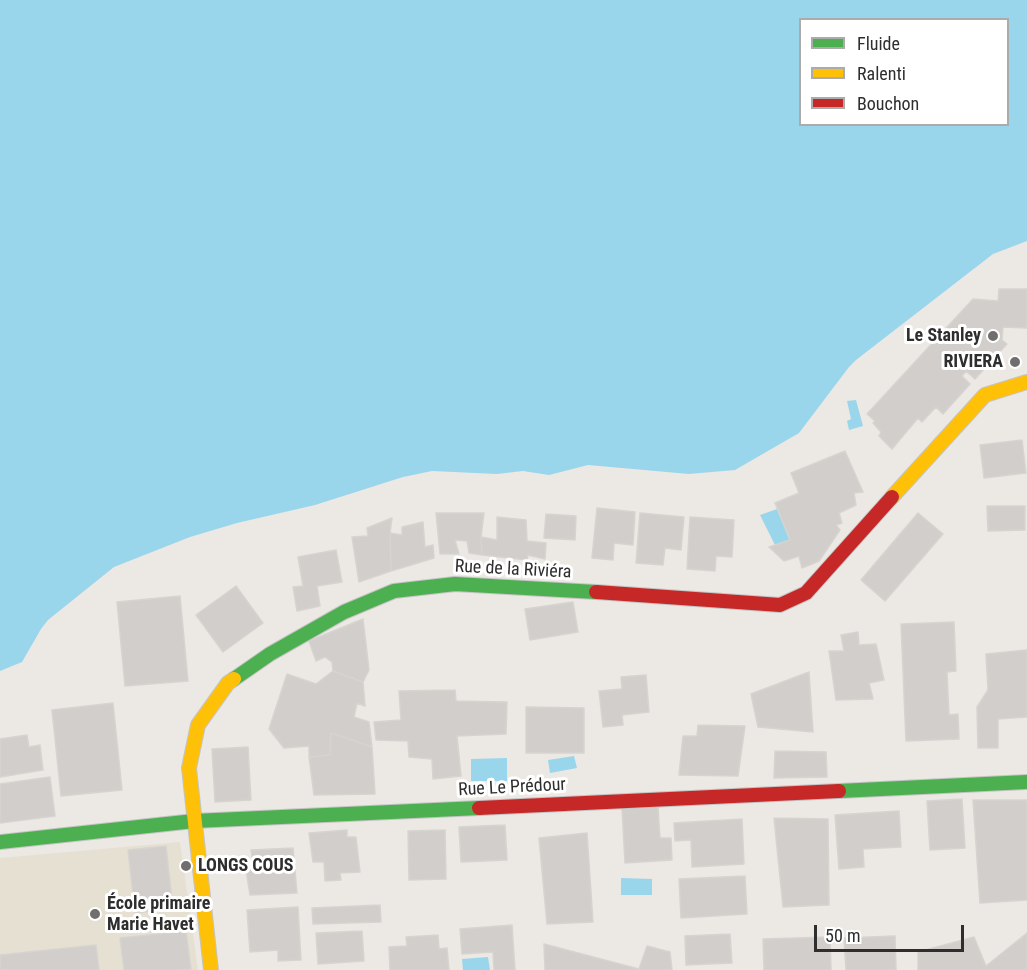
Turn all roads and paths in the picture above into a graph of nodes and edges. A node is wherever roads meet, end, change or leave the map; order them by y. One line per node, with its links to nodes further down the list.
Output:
1 (1027, 382): 3 (street, Rue de la Riviéra)
2 (1027, 782): 3 (street, Rue Le Prédour)
3 (194, 821): 4 (street, Rue Le Prédour); 5 (street, Rue de la Riviéra)
4 (0, 842)
5 (211, 970)

